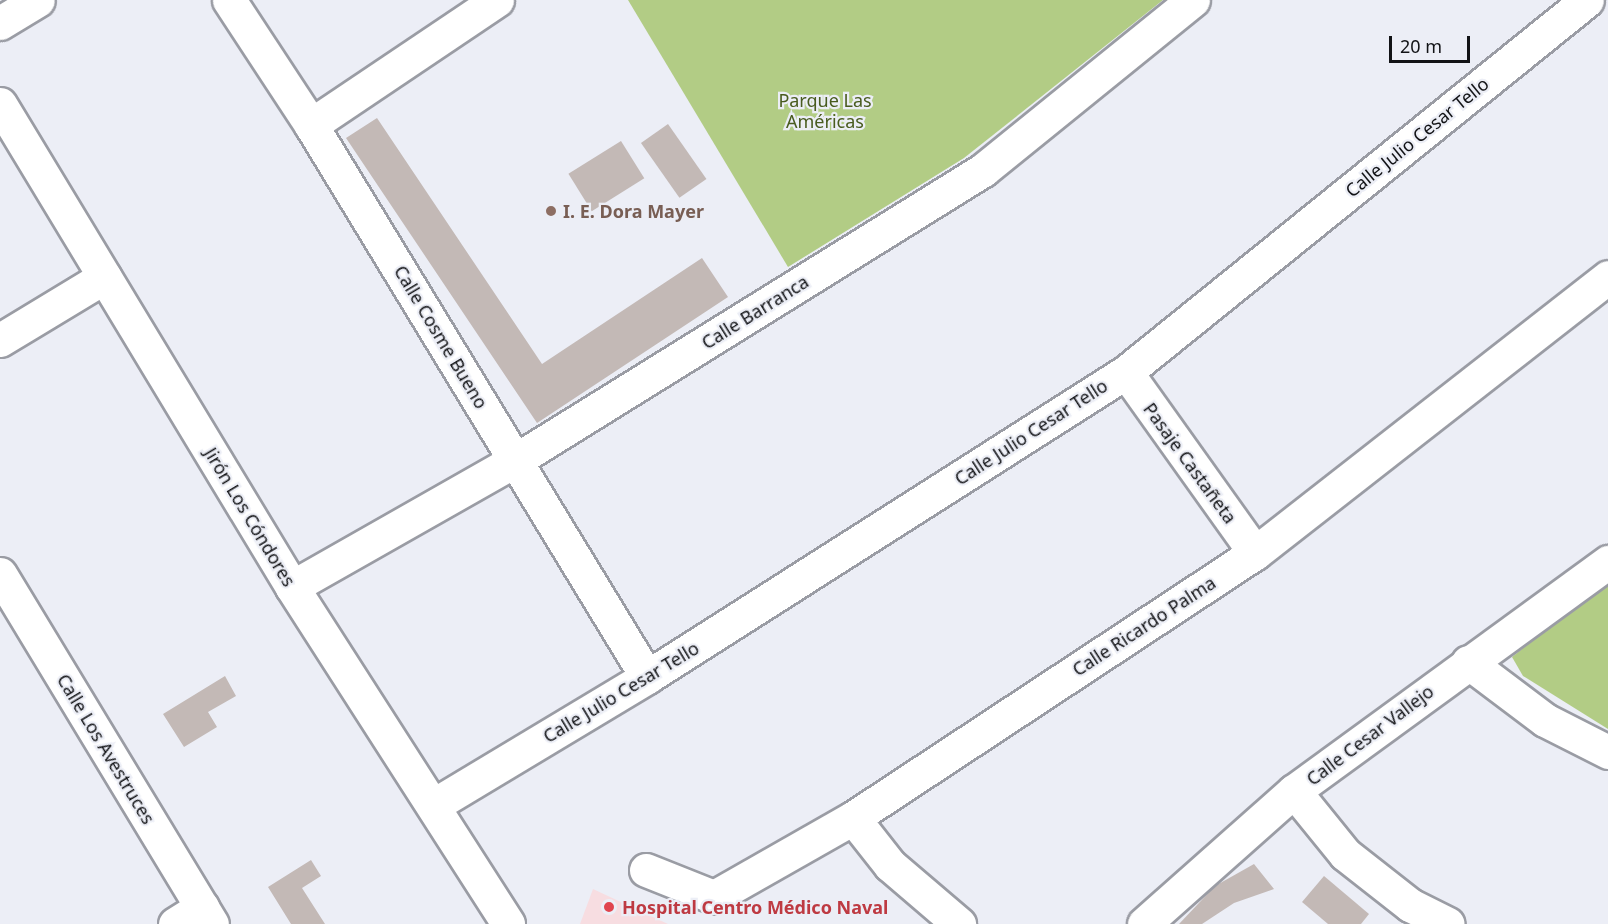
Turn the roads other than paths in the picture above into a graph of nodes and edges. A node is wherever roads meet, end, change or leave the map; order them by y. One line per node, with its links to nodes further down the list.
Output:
1 (38, 0): 6 (street)
2 (229, 0): 8 (street, Calle Cosme Bueno)
3 (497, 0): 8 (street)
4 (1193, 0): 13 (street, Calle Barranca)
5 (1587, 0): 12 (street, Calle Julio Cesar Tello)
6 (0, 23)
7 (0, 104): 9 (street, Jirón Los Cóndores)
8 (311, 125): 13 (street, Calle Cosme Bueno)
9 (104, 277): 11 (street); 17 (street, Jirón Los Cóndores)
10 (1608, 277): 14 (street, Calle Ricardo Palma)
11 (0, 340)
12 (1126, 372): 14 (street, Pasaje Castañeta); 19 (street, Calle Julio Cesar Tello)
13 (516, 460): 17 (street, Calle Barranca); 19 (street, Calle Cosme Bueno)
14 (1255, 553): 23 (street, Calle Ricardo Palma)
15 (1608, 562): 18 (street, Calle Cesar Vallejo)
16 (0, 574): 25 (street, Calle Los Avestruces)
17 (292, 587): 22 (street, Jirón Los Cóndores)
18 (1468, 662): 20 (street); 21 (street, Calle Cesar Vallejo)
19 (647, 677): 22 (street, Calle Julio Cesar Tello)
20 (1608, 752)
21 (1294, 791): 28 (street, Calle Cesar Vallejo); 29 (street)
22 (434, 805): 26 (street, Jirón Los Cóndores)
23 (853, 818): 24 (street, Calle Ricardo Palma); 27 (street)
24 (646, 870)
25 (196, 918)
26 (508, 924)
27 (959, 924)
28 (1144, 924)
29 (1448, 924)

